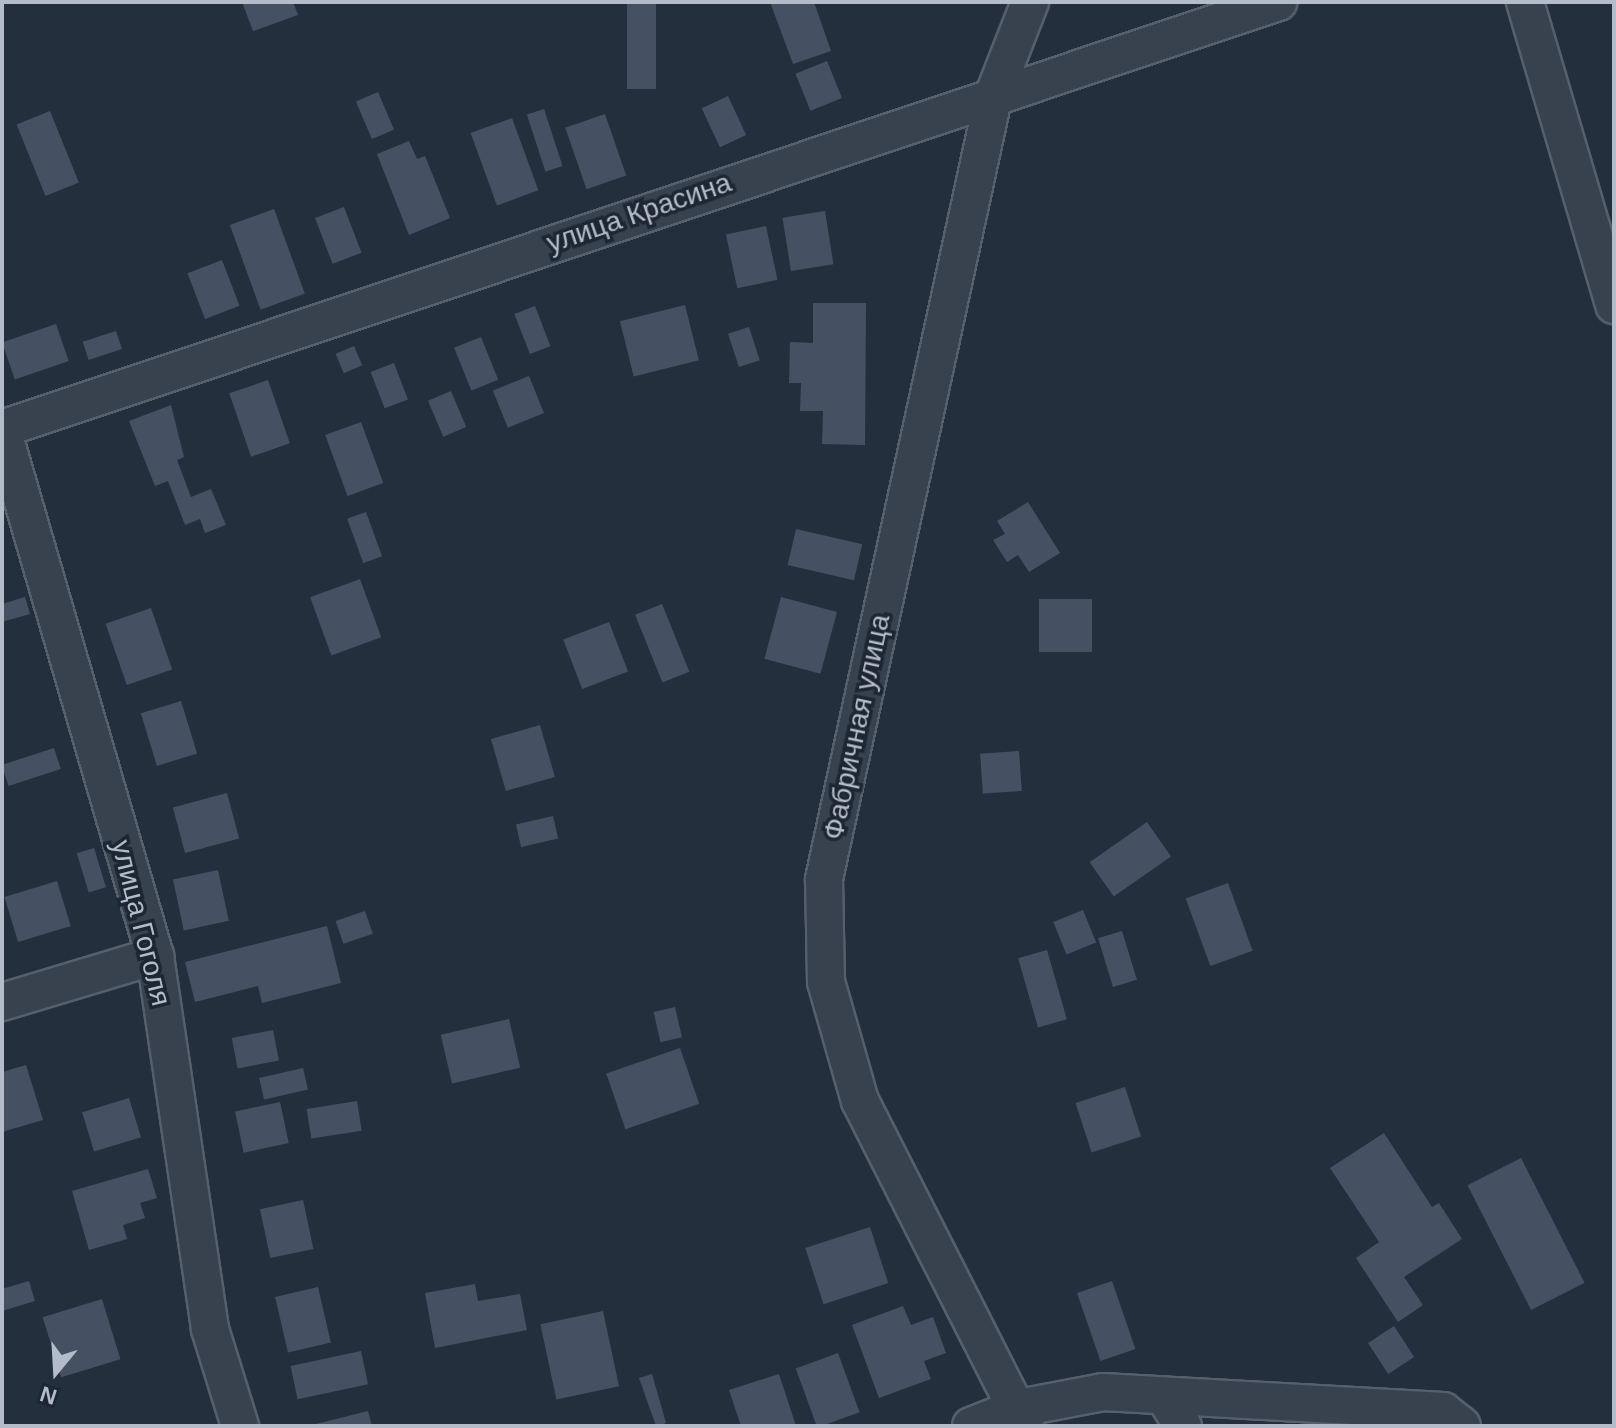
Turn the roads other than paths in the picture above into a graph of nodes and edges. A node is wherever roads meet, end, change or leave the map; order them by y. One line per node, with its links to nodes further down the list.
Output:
1 (1030, 2): 4 (street, Фабричная улица)
2 (1278, 2): 4 (street, улица Красина)
3 (1525, 2): 5 (street)
4 (994, 94): 6 (street, улица Красина); 10 (street, Фабричная улица)
5 (1614, 305)
6 (2, 429): 7 (street, улица Гоголя)
7 (155, 956): 8 (street); 11 (street, улица Гоголя)
8 (2, 1002)
9 (1164, 1396): 10 (street); 13 (street); 14 (street)
10 (1020, 1418): 12 (street)
11 (240, 1426)
12 (971, 1426)
13 (1183, 1426)
14 (1462, 1426)

